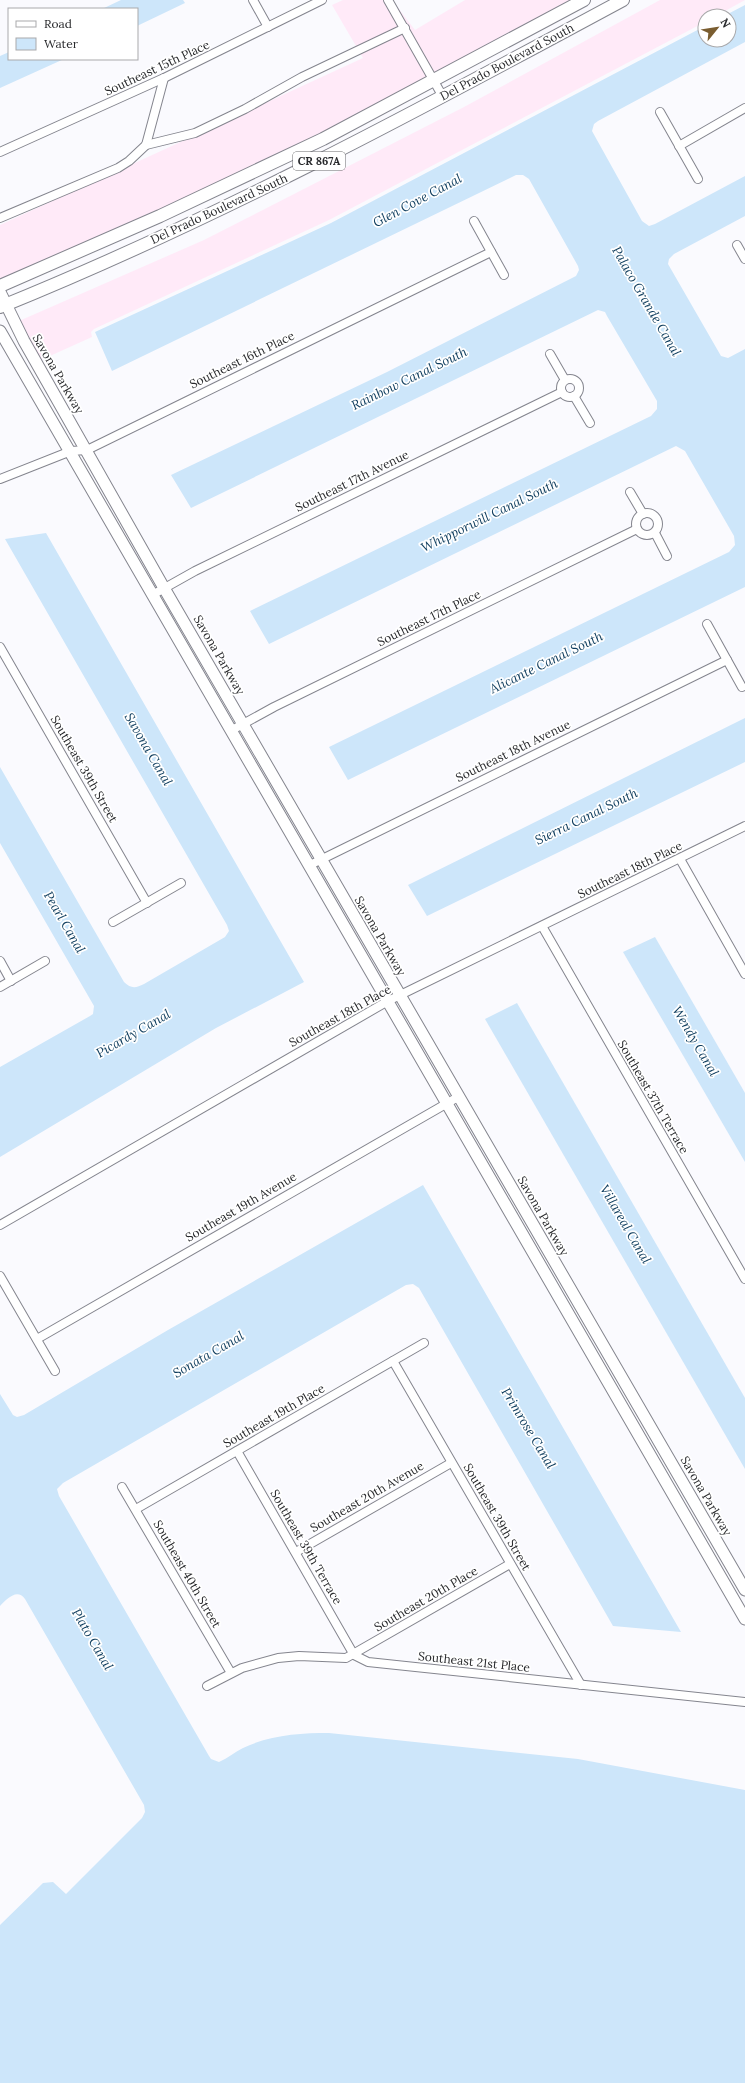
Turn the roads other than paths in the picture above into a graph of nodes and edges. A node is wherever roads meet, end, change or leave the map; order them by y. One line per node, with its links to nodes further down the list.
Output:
1 (253, 0): 7 (street)
2 (322, 0): 7 (street, Southeast 15th Place)
3 (388, 0): 8 (street)
4 (584, 0): 11 (main road, Del Prado Boulevard South / CR 867A)
5 (589, 0): 9 (main road)
6 (623, 0): 9 (main road, Del Prado Boulevard South / CR 867A)
7 (268, 27): 10 (street, Southeast 15th Place)
8 (405, 28): 11 (street); 15 (street)
9 (568, 30): 12 (main road, Del Prado Boulevard South / CR 867A)
10 (164, 78): 15 (street); 17 (street, Southeast 15th Place)
11 (435, 80): 12 (street); 25 (main road, Del Prado Boulevard South / CR 867A)
12 (443, 97): 27 (main road, Del Prado Boulevard South / CR 867A)
13 (745, 108): 16 (street)
14 (660, 112): 16 (street)
15 (146, 145): 19 (street)
16 (679, 146): 18 (street)
17 (0, 152)
18 (698, 178)
19 (0, 218)
20 (474, 221): 22 (street)
21 (737, 245): 23 (street)
22 (491, 252): 24 (street); 34 (street, Southeast 16th Place)
23 (745, 259)
24 (504, 275)
25 (0, 286)
26 (0, 292): 27 (street, Savona Parkway)
27 (3, 306): 34 (street, Savona Parkway)
28 (0, 330): 35 (street)
29 (550, 354): 30 (street)
30 (565, 380): 31 (street); 32 (street)
31 (562, 392): 32 (street); 42 (street, Southeast 17th Avenue)
32 (574, 396): 33 (street)
33 (590, 423)
34 (87, 450): 35 (street, Southeast 16th Place); 42 (street, Savona Parkway)
35 (72, 452): 36 (street, Southeast 16th Place); 43 (street)
36 (0, 479)
37 (630, 492): 38 (street)
38 (642, 514): 39 (street); 40 (street)
39 (637, 529): 40 (street); 48 (street, Southeast 17th Place)
40 (655, 533): 41 (street)
41 (667, 556)
42 (164, 588): 43 (street, Southeast 17th Avenue); 48 (street, Savona Parkway)
43 (154, 594): 49 (street)
44 (707, 624): 46 (street)
45 (0, 648): 55 (street, Southeast 39th Street)
46 (727, 660): 47 (street); 52 (street, Southeast 18th Avenue)
47 (742, 687)
48 (243, 724): 49 (street, Southeast 17th Place); 52 (street, Savona Parkway)
49 (232, 730): 53 (street)
50 (745, 826): 51 (street, Southeast 18th Place)
51 (680, 859): 57 (street, Southeast 18th Place); 60 (street)
52 (322, 860): 53 (street, Southeast 18th Avenue); 63 (street, Savona Parkway)
53 (310, 865): 64 (street)
54 (181, 883): 55 (street)
55 (146, 903): 56 (street)
56 (113, 922)
57 (542, 926): 63 (street, Southeast 18th Place); 69 (street, Southeast 37th Terrace)
58 (0, 961): 61 (street)
59 (45, 961): 61 (street)
60 (745, 974)
61 (11, 981): 62 (street)
62 (0, 987)
63 (400, 996): 64 (street, Southeast 18th Place); 65 (street, Savona Parkway)
64 (388, 1001): 66 (street); 67 (street, Southeast 18th Place)
65 (458, 1097): 66 (street, Southeast 19th Avenue); 70 (street, Savona Parkway)
66 (446, 1103): 71 (street); 72 (street, Southeast 19th Avenue)
67 (0, 1225)
68 (0, 1276): 72 (street)
69 (745, 1279)
70 (591, 1325): 71 (street); 82 (street, Savona Parkway)
71 (578, 1331): 83 (street)
72 (37, 1339): 75 (street)
73 (424, 1343): 74 (street, Southeast 19th Place)
74 (393, 1361): 76 (street, Southeast 19th Place); 77 (street, Southeast 39th Street)
75 (55, 1371)
76 (237, 1451): 79 (street, Southeast 19th Place); 80 (street, Southeast 39th Terrace)
77 (451, 1463): 80 (street, Southeast 20th Avenue); 81 (street, Southeast 39th Street)
78 (122, 1487): 79 (street, Southeast 40th Street)
79 (136, 1509): 86 (street, Southeast 40th Street)
80 (296, 1552): 85 (street, Southeast 39th Terrace)
81 (510, 1564): 85 (street, Southeast 20th Place); 87 (street, Southeast 39th Street)
82 (745, 1590)
83 (742, 1605): 84 (street)
84 (745, 1619)
85 (354, 1655): 86 (street); 87 (street, Southeast 21st Place)
86 (231, 1673): 88 (street)
87 (581, 1685): 89 (street, Southeast 21st Place)
88 (208, 1686)
89 (745, 1702)

